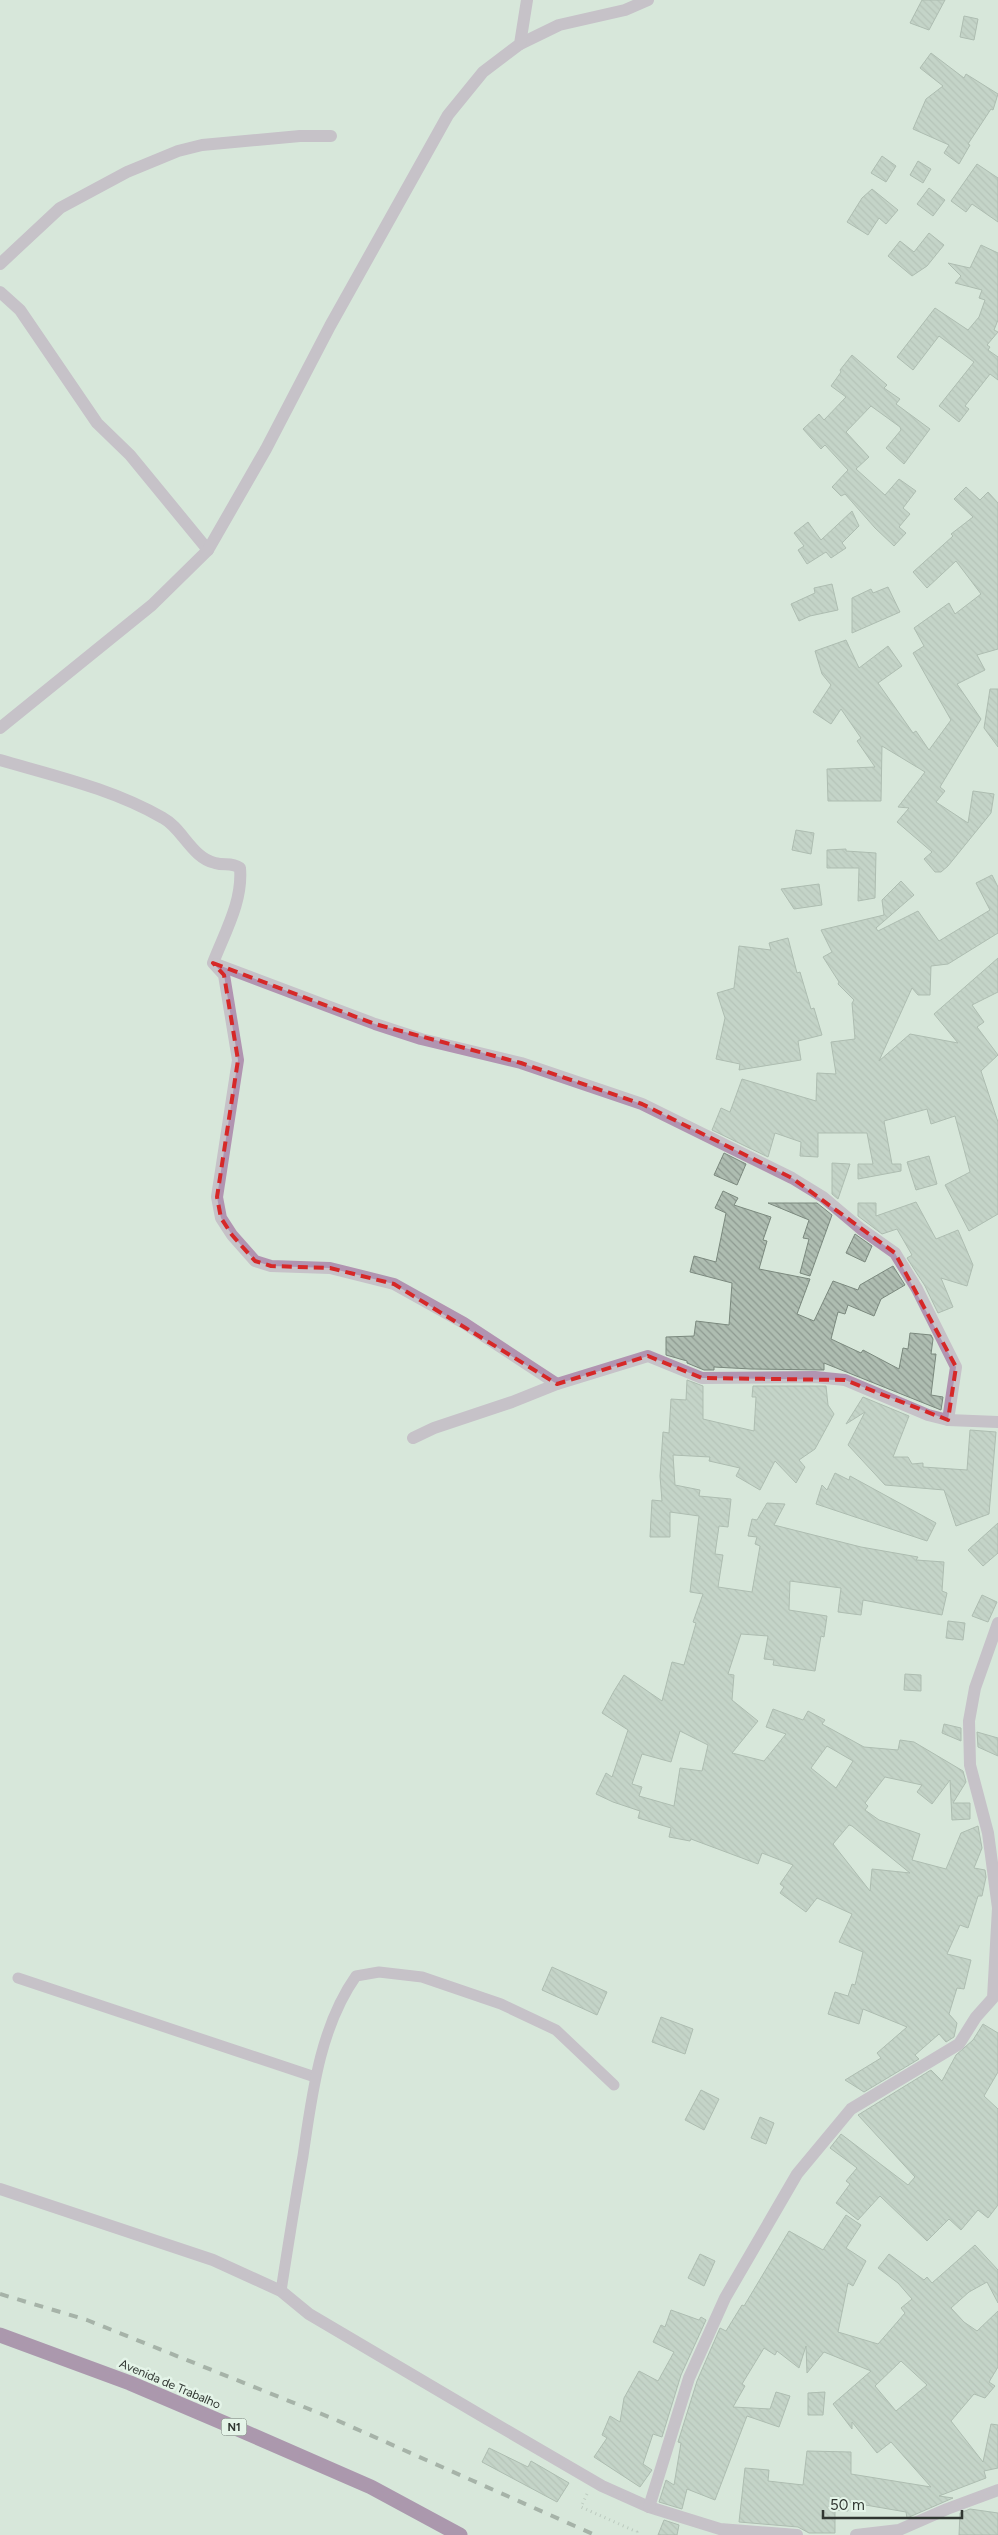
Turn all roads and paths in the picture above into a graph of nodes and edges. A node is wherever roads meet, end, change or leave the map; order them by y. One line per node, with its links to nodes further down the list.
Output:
1 (527, 0): 3 (street)
2 (648, 0): 3 (street)
3 (520, 44): 7 (street)
4 (331, 136): 5 (street)
5 (0, 264)
6 (0, 292): 7 (street)
7 (208, 550): 8 (street)
8 (0, 728)
9 (0, 760): 10 (street)
10 (213, 963): 11 (street); 12 (street)
11 (557, 1384): 12 (street); 14 (street)
12 (948, 1420): 13 (street)
13 (998, 1422)
14 (413, 1438)
15 (998, 1623): 17 (street)
16 (18, 1978): 18 (lane)
17 (995, 1999): 25 (street)
18 (315, 2077): 19 (lane); 21 (lane)
19 (614, 2085)
20 (0, 2189): 21 (street)
21 (281, 2291): 25 (street)
22 (0, 2335): 26 (highway, Avenida de Trabalho / N1)
23 (998, 2490): 29 (street)
24 (596, 2497): 27 (path)
25 (649, 2507): 28 (street)
26 (460, 2535)
27 (636, 2535)
28 (796, 2535)
29 (856, 2535)

